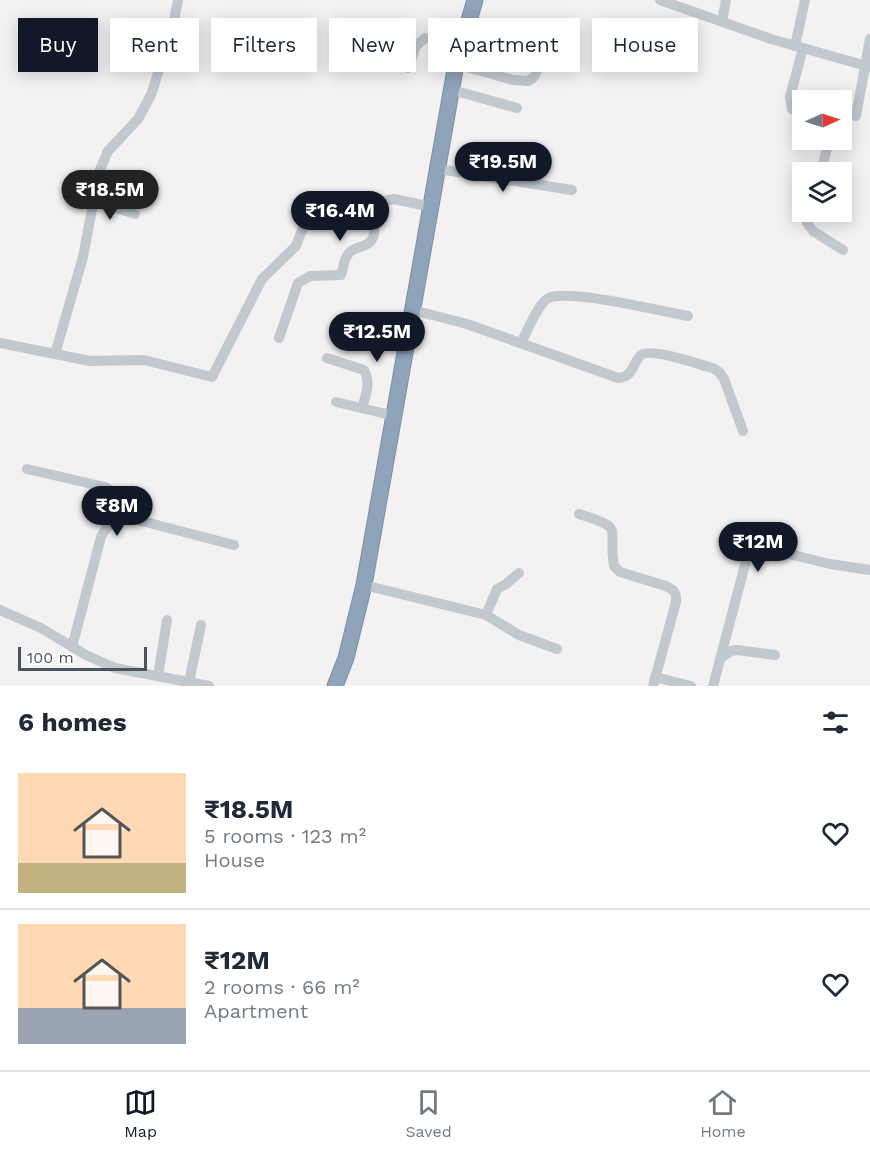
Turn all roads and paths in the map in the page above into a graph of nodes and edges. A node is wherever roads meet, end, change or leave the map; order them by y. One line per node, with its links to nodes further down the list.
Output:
1 (178, 0): 22 (street)
2 (475, 0): 6 (highway)
3 (660, 0): 7 (street)
4 (726, 0): 7 (street)
5 (805, 0): 11 (street)
6 (469, 18)
7 (722, 22): 11 (street)
8 (428, 39): 10 (street)
9 (870, 39): 12 (street)
10 (416, 46)
11 (799, 47): 12 (street); 18 (street)
12 (868, 66): 19 (street)
13 (455, 72): 16 (highway)
14 (484, 72): 15 (street)
15 (537, 72)
16 (452, 90): 17 (street); 20 (highway)
17 (517, 108)
18 (792, 109)
19 (856, 116)
20 (438, 168): 21 (street); 23 (highway)
21 (572, 190)
22 (93, 201): 24 (street); 33 (street)
23 (432, 207): 25 (street); 28 (highway)
24 (135, 214)
25 (370, 216): 30 (street); 33 (street)
26 (807, 222): 27 (street)
27 (843, 250)
28 (413, 310): 32 (street); 37 (highway)
29 (688, 316): 32 (street)
30 (279, 338)
31 (0, 343): 33 (street)
32 (521, 343): 38 (street)
33 (55, 354)
34 (327, 358): 36 (street)
35 (336, 402): 36 (street)
36 (362, 408): 37 (street)
37 (395, 416): 45 (highway)
38 (743, 431)
39 (27, 470): 41 (street)
40 (579, 513): 56 (street)
41 (142, 521): 42 (street); 50 (street)
42 (234, 545)
43 (870, 570): 53 (street)
44 (519, 573): 47 (street)
45 (364, 585): 47 (street); 58 (highway)
46 (0, 610): 50 (street)
47 (486, 615): 51 (street)
48 (168, 620): 54 (street)
49 (201, 625): 55 (street)
50 (72, 647): 54 (street)
51 (557, 649)
52 (775, 655): 53 (street)
53 (721, 658): 60 (street)
54 (158, 676): 55 (street)
55 (189, 682): 57 (street)
56 (654, 682): 59 (street)
57 (209, 686)
58 (335, 686)
59 (691, 686)
60 (714, 686)

